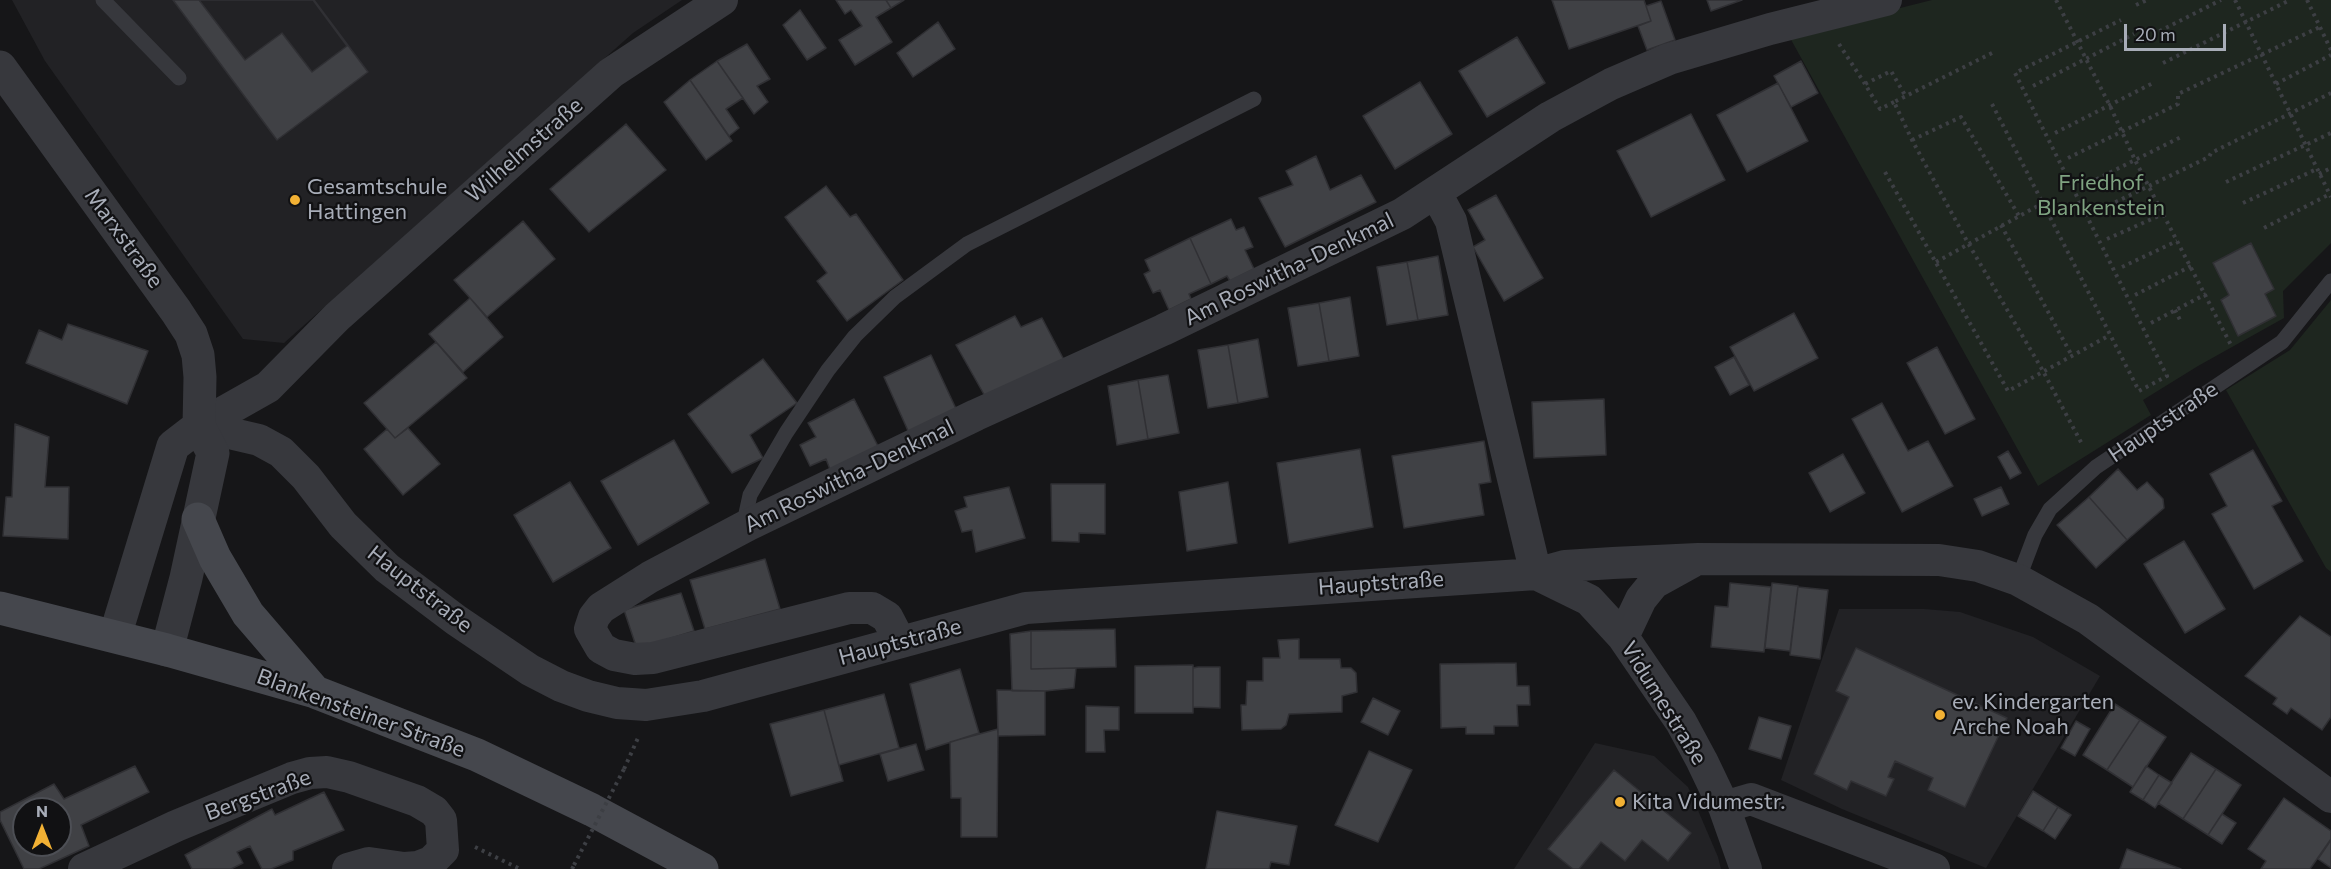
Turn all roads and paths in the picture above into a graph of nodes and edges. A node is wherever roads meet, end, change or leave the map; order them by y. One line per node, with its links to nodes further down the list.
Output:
1 (103, 0): 25 (lane)
2 (722, 0): 76 (street, Wilhelmstraße)
3 (1886, 0): 11 (street, Am Roswitha-Denkmal)
4 (2056, 0): 17 (path)
5 (2147, 0): 10 (path)
6 (2220, 0): 16 (path)
7 (2235, 0): 13 (path)
8 (2290, 0): 13 (path)
9 (2307, 0): 14 (path)
10 (2136, 5)
11 (1821, 17): 27 (path); 51 (street, Am Roswitha-Denkmal)
12 (2121, 20): 17 (path)
13 (2246, 21): 20 (path); 23 (path)
14 (2320, 27): 18 (path); 20 (path)
15 (2134, 34): 22 (path)
16 (2146, 38)
17 (2078, 41): 22 (path); 72 (path)
18 (2331, 50)
19 (1992, 52): 31 (path)
20 (2261, 54): 28 (path); 38 (path)
21 (2331, 55): 28 (path)
22 (2086, 58): 29 (path); 35 (path)
23 (2163, 63)
24 (0, 67): 76 (street, Marxstraße)
25 (179, 78)
26 (2153, 83): 35 (path)
27 (1865, 84): 31 (path); 33 (path)
28 (2276, 84): 36 (path)
29 (2033, 86)
30 (2331, 93): 36 (path)
31 (1906, 97): 33 (path)
32 (1254, 99): 79 (lane)
33 (1894, 102): 41 (path)
34 (1992, 104): 53 (path)
35 (2110, 106): 37 (path); 38 (path)
36 (2289, 113): 42 (path); 50 (path)
37 (2055, 133)
38 (2121, 133): 43 (path); 44 (path)
39 (2331, 133): 42 (path)
40 (2181, 137): 44 (path)
41 (1912, 140): 57 (path); 62 (path)
42 (2306, 145): 47 (path); 48 (path)
43 (2068, 158)
44 (2135, 160): 49 (path); 50 (path)
45 (2331, 168): 47 (path)
46 (1885, 172): 63 (path)
47 (2318, 172): 52 (path); 54 (path)
48 (2226, 182)
49 (2083, 186)
50 (2150, 186): 55 (path); 56 (path)
51 (1436, 193): 79 (street, Am Roswitha-Denkmal); 81 (street)
52 (2330, 196): 59 (path)
53 (2043, 203): 57 (path); 72 (path)
54 (2243, 203)
55 (2095, 212)
56 (2163, 214): 60 (path); 61 (path)
57 (2019, 216): 58 (path)
58 (2001, 225): 62 (path); 73 (path)
59 (2264, 228)
60 (2107, 240)
61 (2177, 241): 64 (path); 65 (path)
62 (1968, 243): 63 (path); 75 (path)
63 (1936, 262): 75 (path)
64 (2191, 266): 67 (path); 68 (path)
65 (2122, 267)
66 (2331, 282): 74 (lane, Hauptstraße)
67 (2206, 294): 69 (path); 74 (path)
68 (2135, 295)
69 (2175, 310): 70 (path); 71 (path)
70 (2151, 322)
71 (2181, 322)
72 (2110, 335): 73 (path)
73 (2072, 356): 75 (path)
74 (2242, 369): 77 (lane, Hauptstraße)
75 (2043, 371): 77 (path)
76 (199, 426): 78 (street, Marxstraße); 84 (street); 86 (street, Hauptstraße)
77 (2096, 467): 82 (lane, Hauptstraße)
78 (198, 519): 87 (street, Marxstraße); 88 (main road)
79 (748, 525): 86 (street, Am Roswitha-Denkmal)
80 (1698, 559): 81 (street, Hauptstraße); 82 (street, Hauptstraße); 85 (street, Hauptstraße)
81 (1536, 574): 85 (street, Vidumestraße); 86 (street, Hauptstraße)
82 (2018, 580): 90 (street, Hauptstraße)
83 (0, 608): 84 (main road, Blankensteiner Straße)
84 (115, 636): 87 (main road, Blankensteiner Straße)
85 (1623, 637): 91 (street, Vidumestraße)
86 (900, 642)
87 (167, 650): 88 (main road, Blankensteiner Straße)
88 (315, 692): 97 (main road, Blankensteiner Straße)
89 (624, 769): 93 (path, bridge)
90 (2331, 797)
91 (1724, 807): 98 (street, Vidumestraße); 99 (street)
92 (443, 833): 94 (street, Bergstraße); 95 (street); 96 (path)
93 (573, 867)
94 (84, 869)
95 (348, 869)
96 (520, 869)
97 (702, 869)
98 (1746, 869)
99 (1934, 869)

